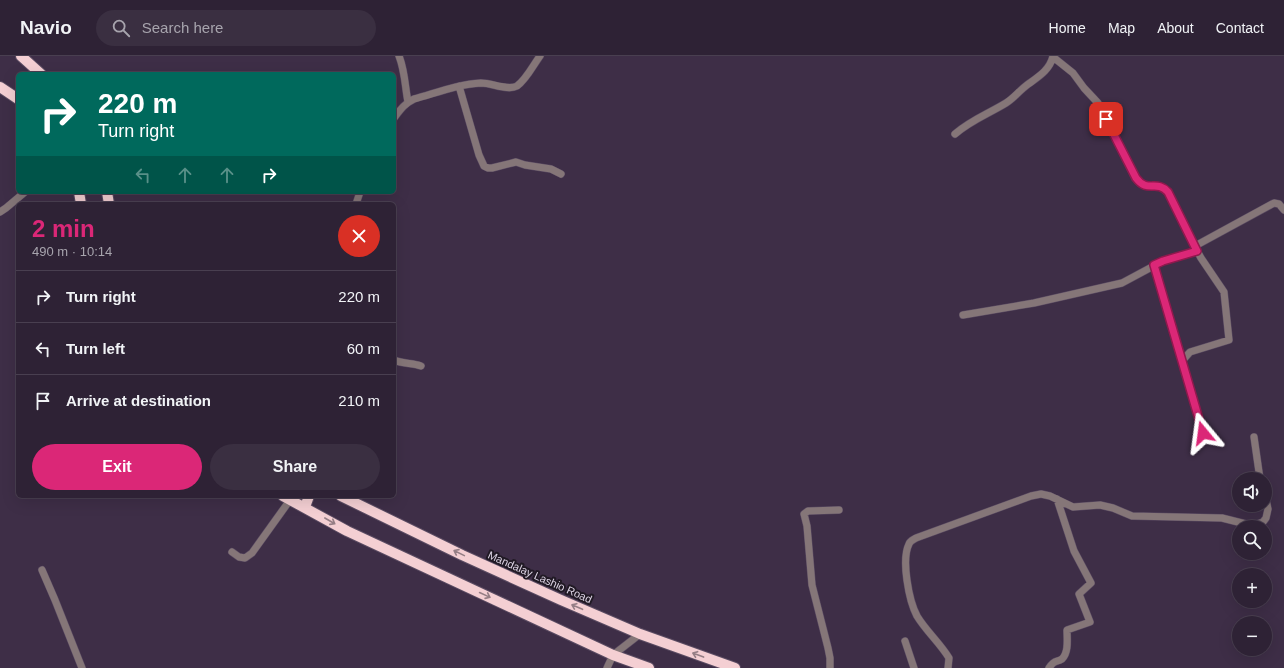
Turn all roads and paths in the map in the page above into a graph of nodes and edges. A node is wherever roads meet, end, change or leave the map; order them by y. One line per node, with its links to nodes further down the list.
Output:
1 (21, 56): 5 (highway)
2 (399, 56): 9 (street)
3 (540, 56): 7 (street)
4 (1054, 57): 11 (street); 16 (street)
5 (39, 72)
6 (0, 86): 8 (highway)
7 (459, 86): 9 (street); 12 (street)
8 (16, 98)
9 (408, 102): 10 (street)
10 (396, 115)
11 (955, 134)
12 (561, 174)
13 (23, 194): 15 (street)
14 (1284, 210): 16 (street)
15 (0, 212)
16 (1196, 249): 17 (street); 20 (street)
17 (1154, 265): 18 (street); 20 (street)
18 (963, 315)
19 (396, 361): 21 (street)
20 (1182, 361): 22 (street)
21 (422, 366)
22 (1203, 433)
23 (1254, 437): 24 (street)
24 (1259, 472)
25 (287, 498): 29 (highway); 32 (street)
26 (308, 498): 29 (highway)
27 (345, 498): 34 (highway, Mandalay Lashio Road, one-way to 27)
28 (1057, 499): 31 (street); 43 (street); 44 (street)
29 (305, 507): 36 (highway, one-way to 36)
30 (839, 510): 41 (street)
31 (1267, 512)
32 (232, 552)
33 (42, 570): 37 (street)
34 (640, 634): 36 (street); 40 (highway, Mandalay Lashio Road, one-way to 34)
35 (905, 642): 42 (street)
36 (613, 655): 38 (street); 39 (highway)
37 (82, 668)
38 (607, 668)
39 (649, 668)
40 (735, 668)
41 (830, 668)
42 (914, 668)
43 (948, 668)
44 (1049, 668)

